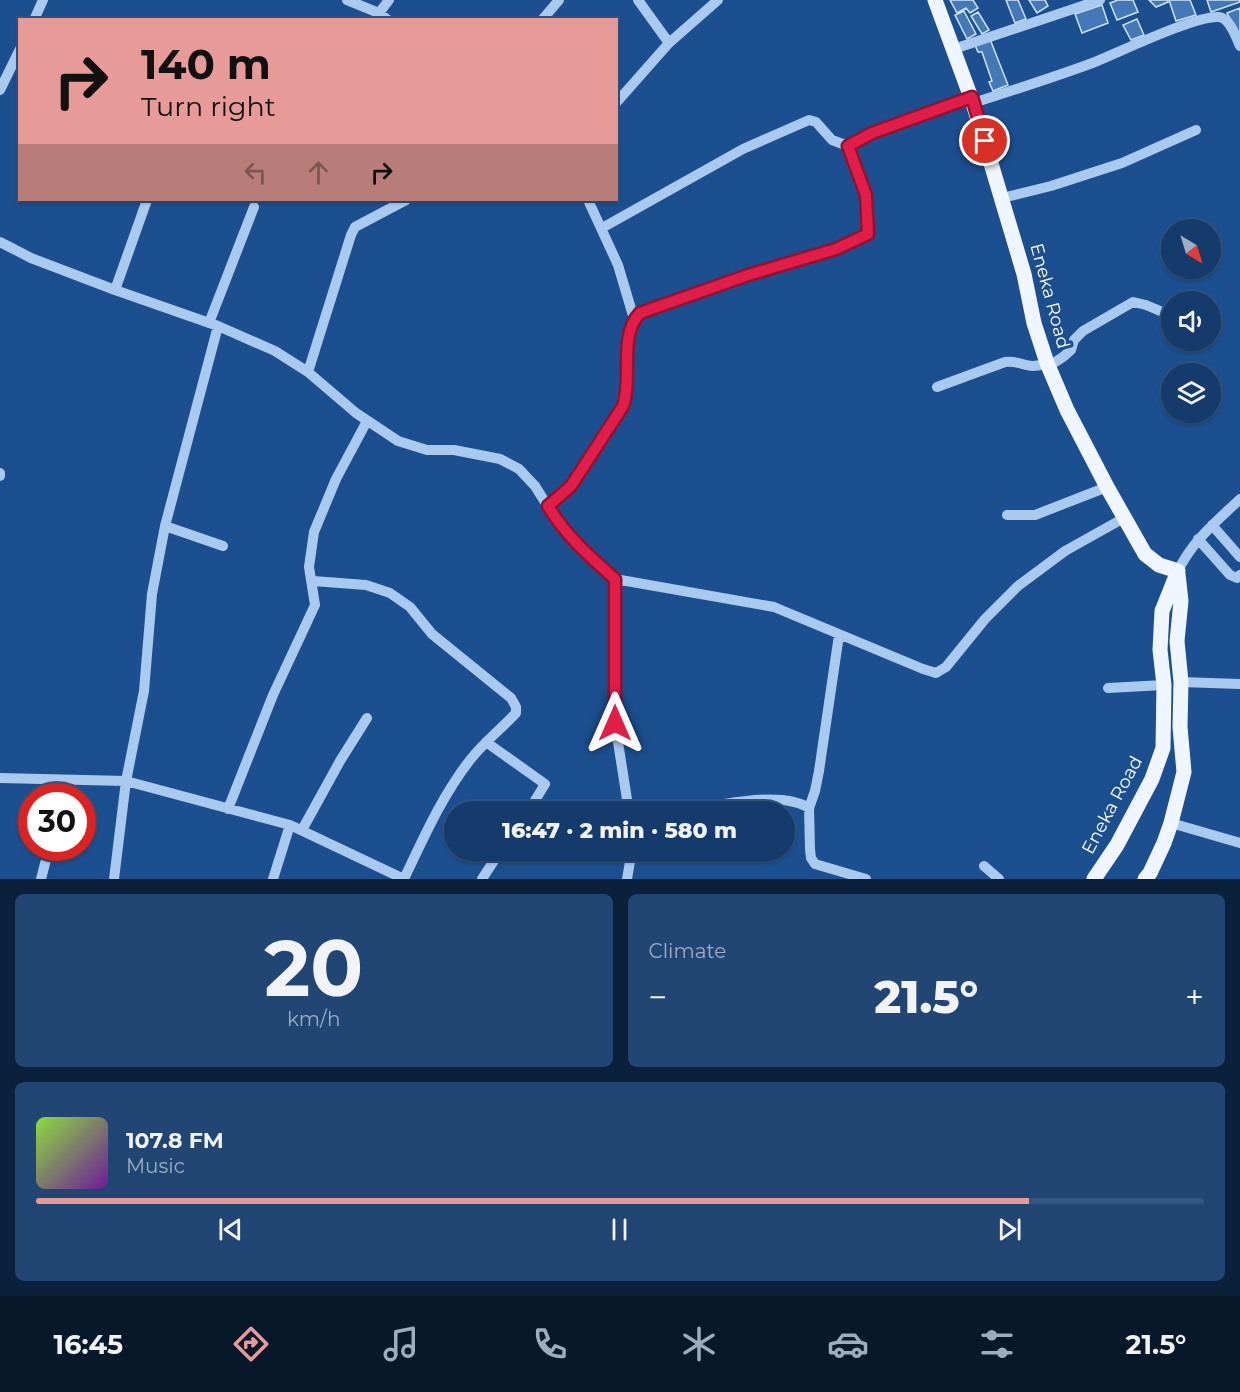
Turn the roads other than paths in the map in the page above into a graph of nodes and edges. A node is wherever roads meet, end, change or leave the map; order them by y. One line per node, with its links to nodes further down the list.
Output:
1 (43, 0): 10 (street)
2 (347, 0): 9 (street)
3 (389, 0): 9 (street)
4 (559, 0): 11 (street)
5 (638, 0): 12 (street)
6 (718, 0): 12 (street)
7 (935, 0): 14 (main road, Eneka Road)
8 (1100, 0): 14 (street)
9 (384, 16)
10 (34, 18)
11 (544, 18)
12 (669, 43): 18 (street)
13 (1240, 46): 17 (street)
14 (954, 48): 17 (main road, Eneka Road)
15 (18, 53): 16 (street)
16 (0, 90)
17 (972, 100): 20 (street); 21 (main road, Eneka Road)
18 (618, 101)
19 (1196, 130): 21 (street)
20 (848, 146): 26 (street); 30 (street)
21 (1002, 198): 32 (main road, Eneka Road)
22 (147, 201): 28 (street)
23 (404, 201): 33 (street)
24 (588, 201): 26 (street)
25 (254, 207): 31 (street)
26 (602, 228): 30 (street)
27 (0, 242): 28 (street)
28 (115, 290): 31 (street)
29 (1161, 311): 32 (street)
30 (634, 319): 38 (street)
31 (214, 324): 33 (street); 42 (street)
32 (1048, 365): 34 (street); 36 (main road, Eneka Road)
33 (308, 372): 35 (street)
34 (937, 387)
35 (367, 421): 38 (street); 49 (street)
36 (1107, 487): 39 (street); 40 (main road, Eneka Road)
37 (1240, 498): 41 (street)
38 (548, 506): 48 (street)
39 (1007, 515)
40 (1124, 518): 46 (main road, Eneka Road); 50 (street)
41 (1212, 525): 43 (street); 45 (street)
42 (165, 526): 44 (street); 59 (street)
43 (1198, 539): 46 (street); 47 (street)
44 (223, 546)
45 (1240, 556)
46 (1178, 571): 51 (main road); 53 (main road, Eneka Road)
47 (1240, 575)
48 (615, 579): 50 (street); 62 (street)
49 (313, 581): 56 (street); 66 (street)
50 (839, 635): 67 (street)
51 (1181, 682): 52 (street); 68 (main road)
52 (1240, 684)
53 (1164, 685): 54 (street); 84 (main road, Eneka Road)
54 (1108, 688)
55 (367, 718): 70 (street)
56 (486, 742): 61 (street); 79 (street)
57 (0, 778): 58 (street)
58 (68, 780): 59 (street); 60 (street)
59 (126, 781): 66 (street); 77 (street)
60 (67, 783)
61 (535, 801)
62 (627, 801)
63 (755, 801): 64 (street)
64 (794, 801)
65 (795, 801): 67 (street)
66 (228, 808): 69 (street)
67 (809, 808): 82 (street)
68 (1171, 823): 71 (street); 85 (main road)
69 (290, 825): 70 (street); 78 (street)
70 (302, 830): 79 (street)
71 (1240, 843)
72 (46, 861): 76 (street)
73 (494, 861): 80 (street)
74 (630, 861): 81 (street)
75 (984, 866): 83 (street)
76 (41, 879)
77 (114, 879)
78 (273, 879)
79 (404, 879)
80 (482, 879)
81 (627, 879)
82 (866, 879)
83 (999, 879)
84 (1094, 879)
85 (1145, 879)

